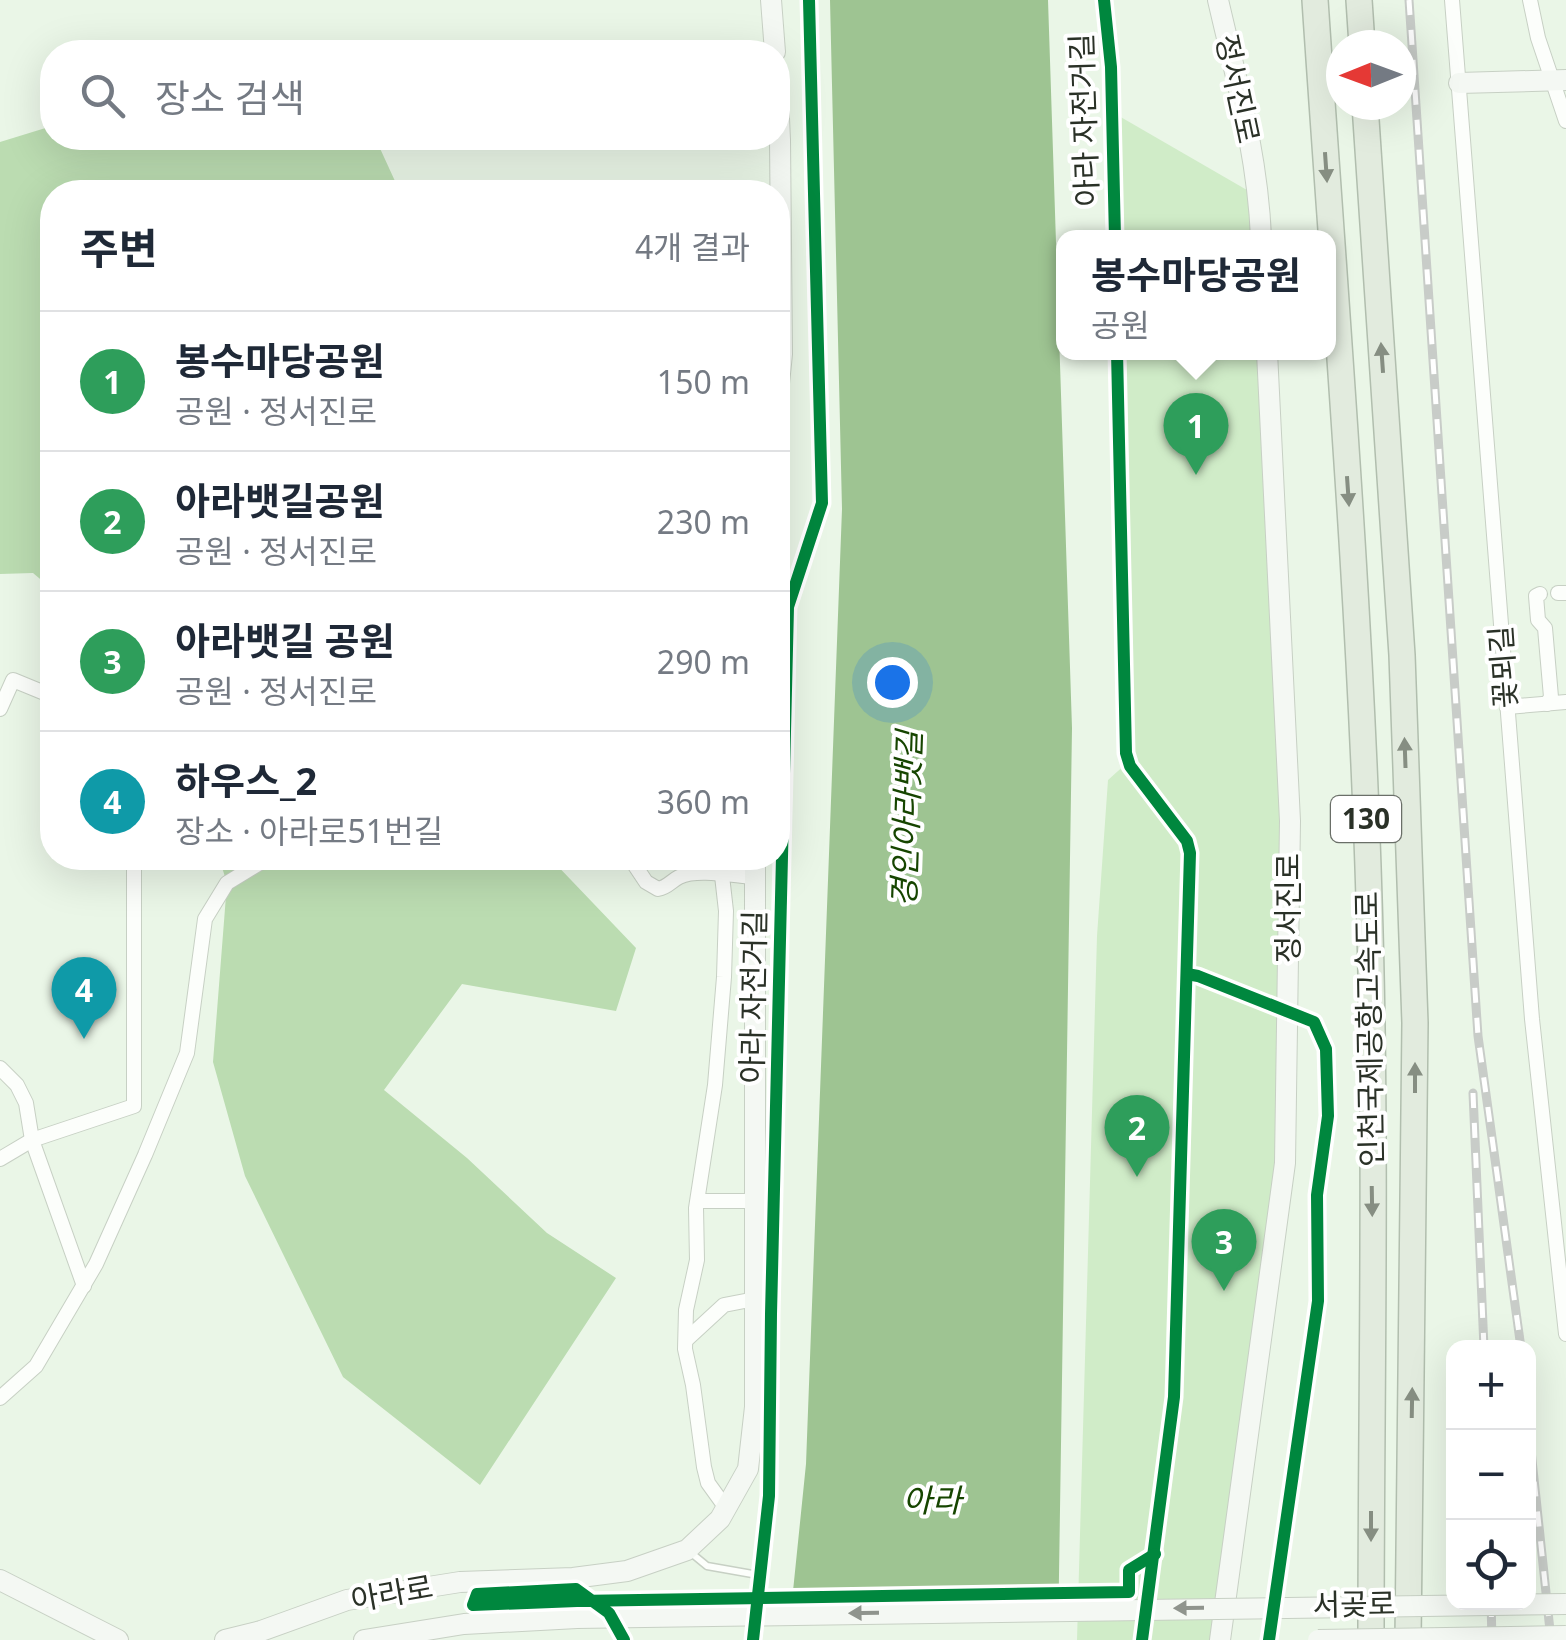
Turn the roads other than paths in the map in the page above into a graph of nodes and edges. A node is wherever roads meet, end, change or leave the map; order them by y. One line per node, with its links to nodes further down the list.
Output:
1 (771, 0): 8 (main road)
2 (1218, 0): 15 (main road, 정서진로)
3 (1315, 0): 16 (highway, 인천국제공항고속도로 / 130, one-way to 16)
4 (1358, 0): 7 (highway)
5 (1452, 0): 10 (street, 꽃뫼길)
6 (1530, 0): 9 (street)
7 (1361, 30)
8 (773, 40)
9 (1560, 80): 10 (main road); 12 (street)
10 (1458, 83): 23 (street, 꽃뫼길)
11 (1367, 120): 54 (highway, 인천국제공항고속도로 / 130, one-way to 11)
12 (1566, 120)
13 (780, 150): 14 (main road)
14 (780, 180)
15 (1261, 230)
16 (1330, 230)
17 (1336, 314): 53 (highway, 인천국제공항고속도로 / 130, one-way to 53)
18 (1267, 360): 51 (main road, 정서진로)
19 (1540, 594): 22 (street)
20 (40, 691): 24 (street)
21 (1566, 702): 22 (street)
22 (1547, 704): 23 (street)
23 (1508, 707): 39 (street, 꽃뫼길)
24 (0, 709)
25 (134, 870): 33 (street)
26 (248, 870): 37 (street)
27 (638, 870): 31 (street)
28 (721, 870): 31 (street)
29 (743, 870): 31 (street)
30 (755, 870): 36 (main road, 아라로)
31 (722, 875): 35 (street)
32 (0, 1068): 33 (street)
33 (32, 1140): 34 (street); 37 (street)
34 (0, 1159)
35 (698, 1200): 36 (street); 40 (street)
36 (755, 1201): 38 (main road, 아라로)
37 (84, 1286): 41 (street)
38 (755, 1298): 40 (street); 42 (main road, 아라로)
39 (1566, 1334)
40 (686, 1340): 42 (street)
41 (0, 1398)
42 (726, 1508): 43 (main road, 아라로)
43 (687, 1550): 44 (lane); 49 (main road, 아라로)
44 (758, 1575)
45 (0, 1580): 48 (main road)
46 (1566, 1604): 50 (main road, 서곶로, one-way to 50, bridge)
47 (1566, 1636): 52 (main road, 서곶로, bridge)
48 (118, 1640)
49 (225, 1640)
50 (364, 1640)
51 (1220, 1640)
52 (1318, 1640)
53 (1371, 1640)
54 (1408, 1640)

